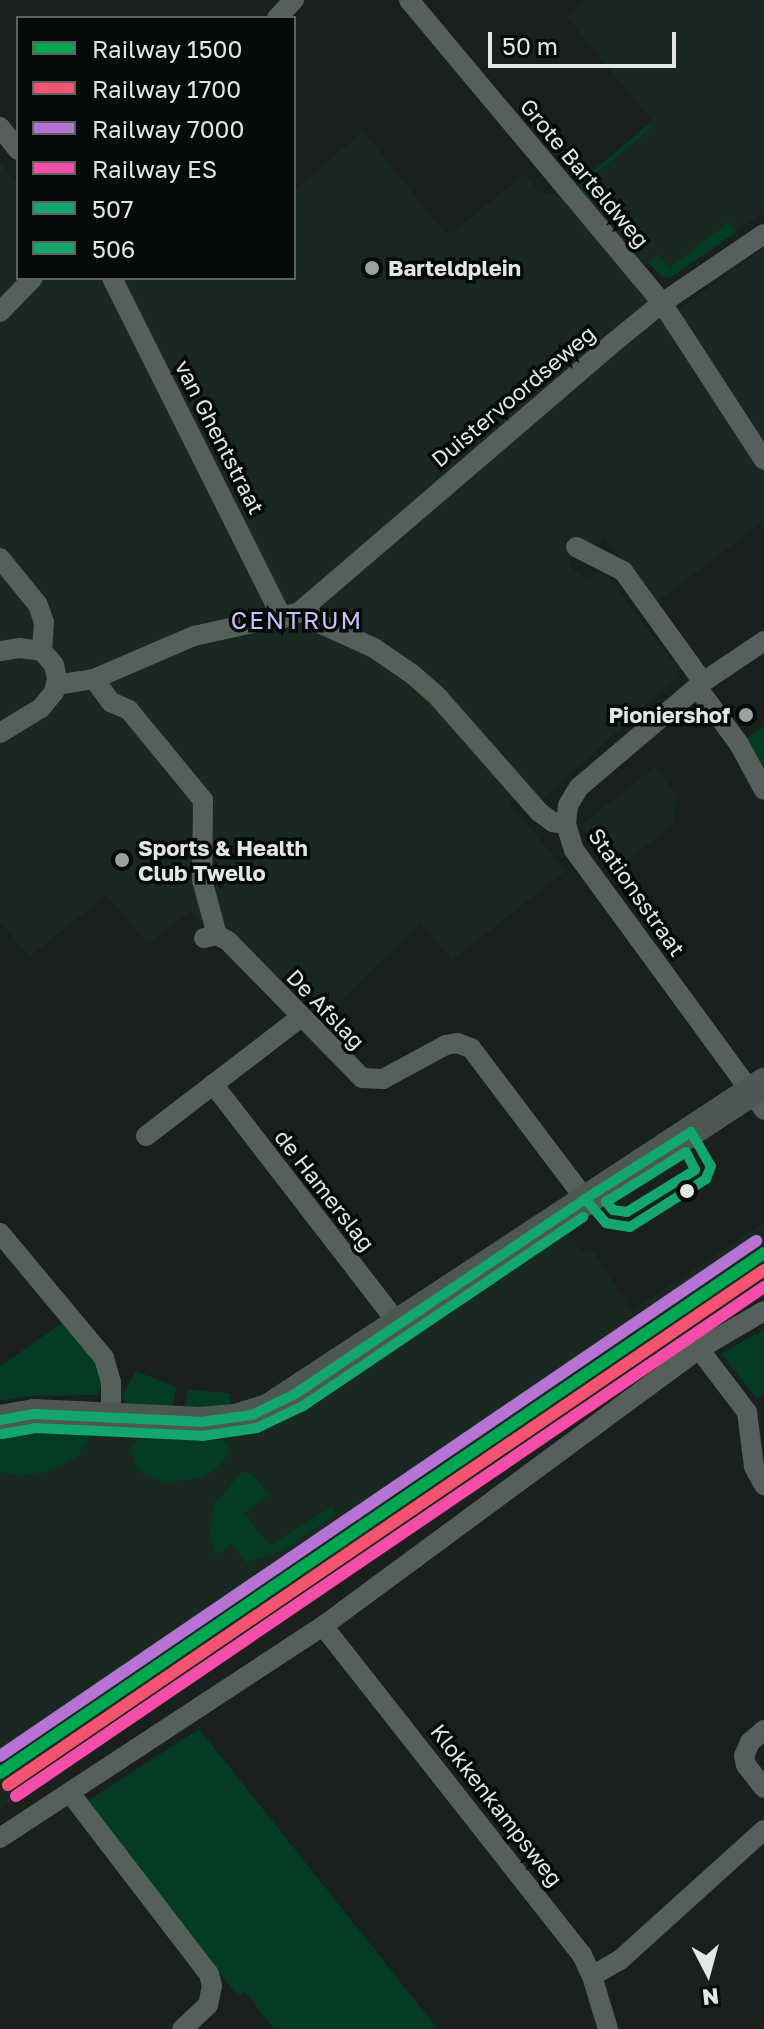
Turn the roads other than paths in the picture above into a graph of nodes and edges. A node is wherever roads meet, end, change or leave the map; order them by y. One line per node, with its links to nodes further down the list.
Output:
1 (294, 0): 3 (street)
2 (409, 0): 9 (street, Grote Barteldweg)
3 (279, 16)
4 (0, 127): 5 (street)
5 (16, 147)
6 (764, 234): 9 (street, Duistervoordseweg)
7 (31, 280): 10 (street)
8 (113, 280): 15 (street, van Ghentstraat)
9 (662, 303): 11 (street, Grote Barteldweg); 14 (street, Duistervoordseweg)
10 (0, 312)
11 (764, 460)
12 (576, 547): 20 (street)
13 (0, 558): 18 (street)
14 (304, 608): 15 (street, Duistervoordseweg); 24 (street, Stationsstraat)
15 (283, 619): 19 (street, Duistervoordseweg)
16 (764, 641): 20 (street)
17 (0, 651): 18 (street)
18 (42, 651): 21 (street)
19 (94, 679): 21 (street, Duistervoordseweg); 25 (street, De Afslag)
20 (700, 684): 23 (street); 24 (street)
21 (56, 685): 22 (street)
22 (0, 733)
23 (764, 790)
24 (566, 824): 27 (street, Stationsstraat)
25 (300, 1018): 26 (street); 29 (street, De Afslag)
26 (213, 1084): 28 (street); 32 (street, de Hamerslag)
27 (760, 1095): 29 (street)
28 (146, 1136)
29 (585, 1199): 32 (street)
30 (0, 1233): 34 (street)
31 (764, 1311): 33 (street)
32 (399, 1325): 34 (street)
33 (699, 1349): 36 (street); 37 (street)
34 (111, 1418): 35 (street)
35 (0, 1420)
36 (764, 1485)
37 (323, 1626): 40 (street); 43 (street, Klokkenkampsweg)
38 (764, 1730): 39 (street)
39 (764, 1788)
40 (70, 1793): 42 (street); 44 (street)
41 (762, 1836): 43 (street)
42 (0, 1838)
43 (592, 1976): 45 (street, Klokkenkampsweg)
44 (182, 2029)
45 (608, 2029)

